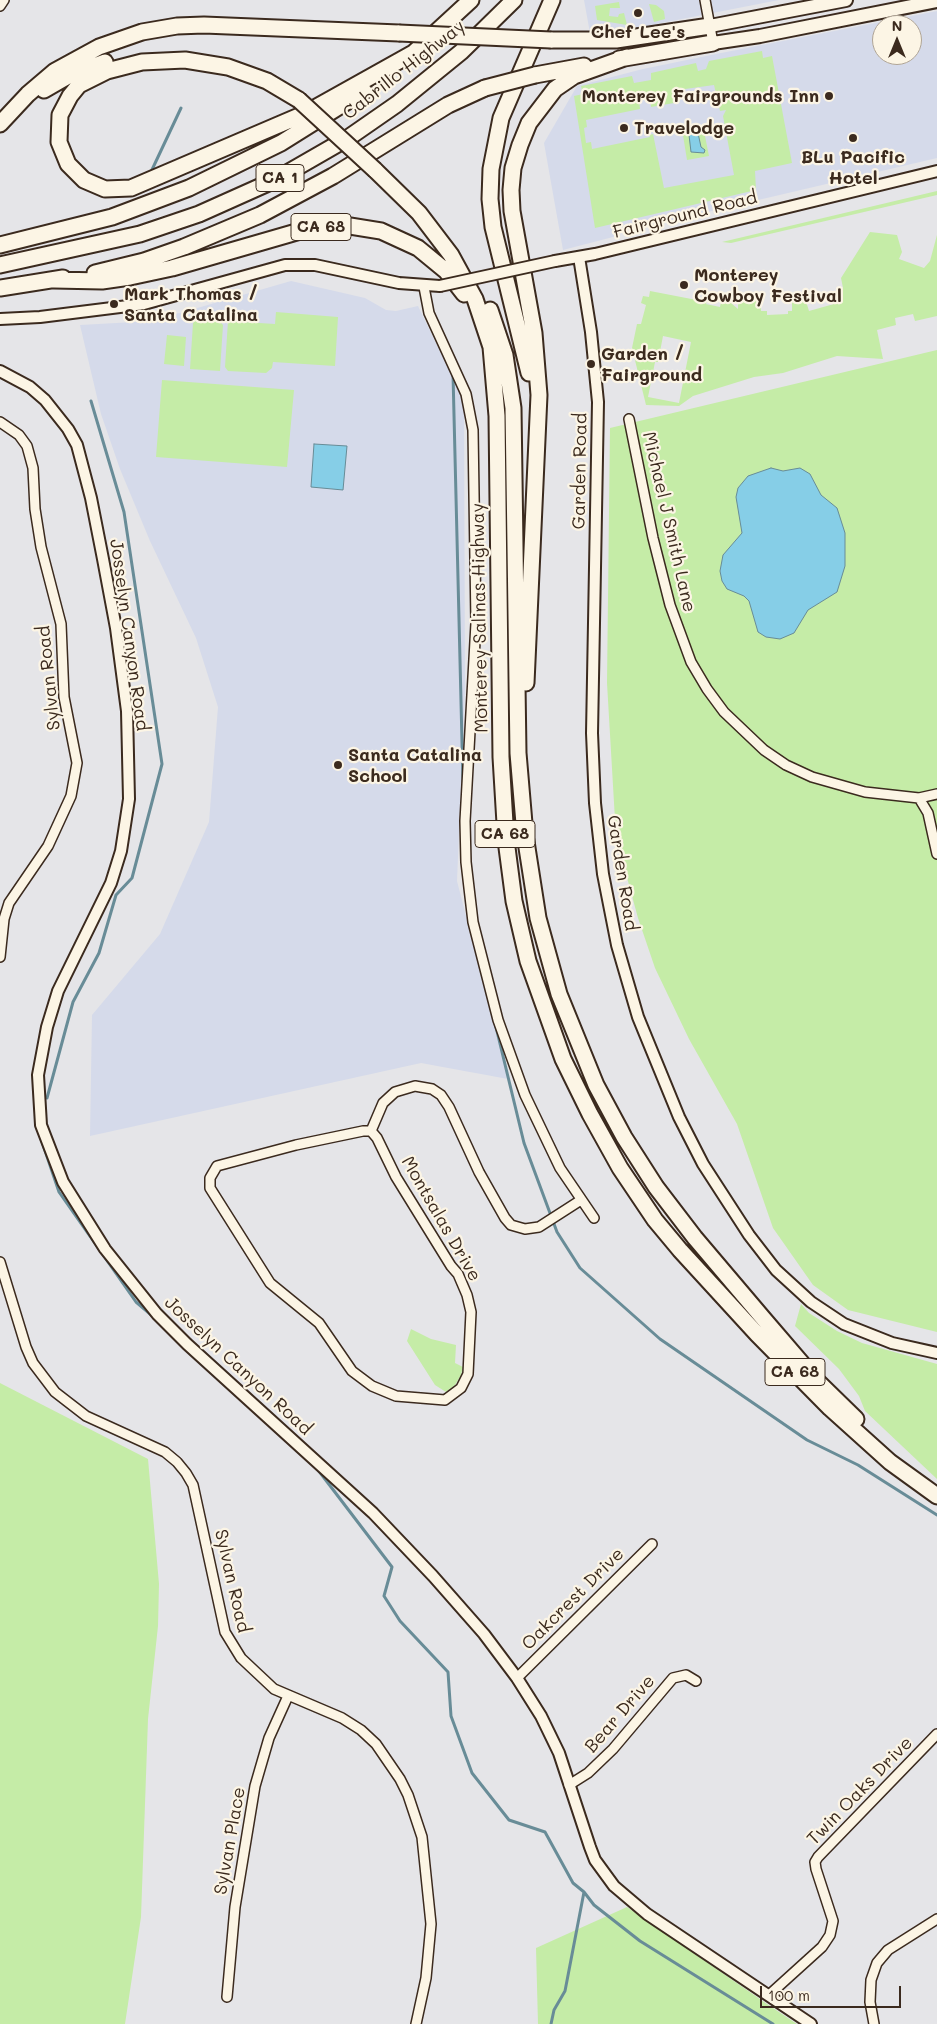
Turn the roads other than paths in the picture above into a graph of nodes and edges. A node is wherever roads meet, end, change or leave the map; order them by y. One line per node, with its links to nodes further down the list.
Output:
1 (4, 0): 8 (street)
2 (472, 0): 12 (highway, Cabrillo Highway / CA 1)
3 (514, 0): 20 (highway, Cabrillo Highway / CA 1)
4 (552, 0): 29 (highway)
5 (705, 0): 10 (street)
6 (838, 1): 9 (street); 10 (main road)
7 (937, 1): 9 (main road)
8 (0, 6)
9 (838, 21): 11 (main road)
10 (710, 26): 11 (street); 15 (highway, bridge)
11 (713, 42): 13 (highway)
12 (415, 52): 14 (highway); 18 (highway, Cabrillo Highway / CA 1)
13 (627, 57): 21 (highway, bridge); 29 (highway)
14 (303, 98): 15 (highway, CA 68); 16 (highway, CA 68)
15 (0, 125)
16 (379, 168): 26 (highway); 30 (highway, CA 68)
17 (937, 171): 19 (street, Fairground Road)
18 (0, 245)
19 (579, 257): 22 (street, Fairground Road, bridge); 39 (street, Garden Road)
20 (0, 265)
21 (54, 280): 23 (highway, CA 68); 26 (highway, CA 68)
22 (424, 286): 24 (street, Fairground Road); 36 (street)
23 (0, 288)
24 (0, 319)
25 (0, 371): 43 (street, Josselyn Canyon Road)
26 (496, 396): 41 (highway, Monterey Salinas Highway / CA 68)
27 (629, 419): 32 (street, Michael J Smith Lane)
28 (0, 422): 34 (street, Sylvan Road)
29 (535, 487): 30 (highway)
30 (521, 794): 40 (highway, CA 68)
31 (937, 794): 32 (street, Michael J Smith Lane)
32 (919, 798): 33 (street)
33 (937, 854)
34 (0, 956)
35 (371, 1131): 35 (street, Montsalas Drive); 36 (street)
36 (581, 1200): 37 (street)
37 (594, 1218)
38 (0, 1262): 45 (street, Sylvan Road)
39 (937, 1354)
40 (937, 1491)
41 (937, 1496)
42 (652, 1544): 43 (street, Oakcrest Drive)
43 (517, 1678): 47 (street, Josselyn Canyon Road)
44 (696, 1681): 47 (street, Bear Drive)
45 (288, 1696): 50 (street, Sylvan Place); 51 (street, Sylvan Road)
46 (937, 1734): 49 (street, Twin Oaks Drive)
47 (569, 1785): 49 (street, Josselyn Canyon Road)
48 (937, 1920): 53 (street)
49 (769, 1995): 52 (street, Josselyn Canyon Road)
50 (227, 1997)
51 (416, 2024)
52 (811, 2024)
53 (874, 2024)

